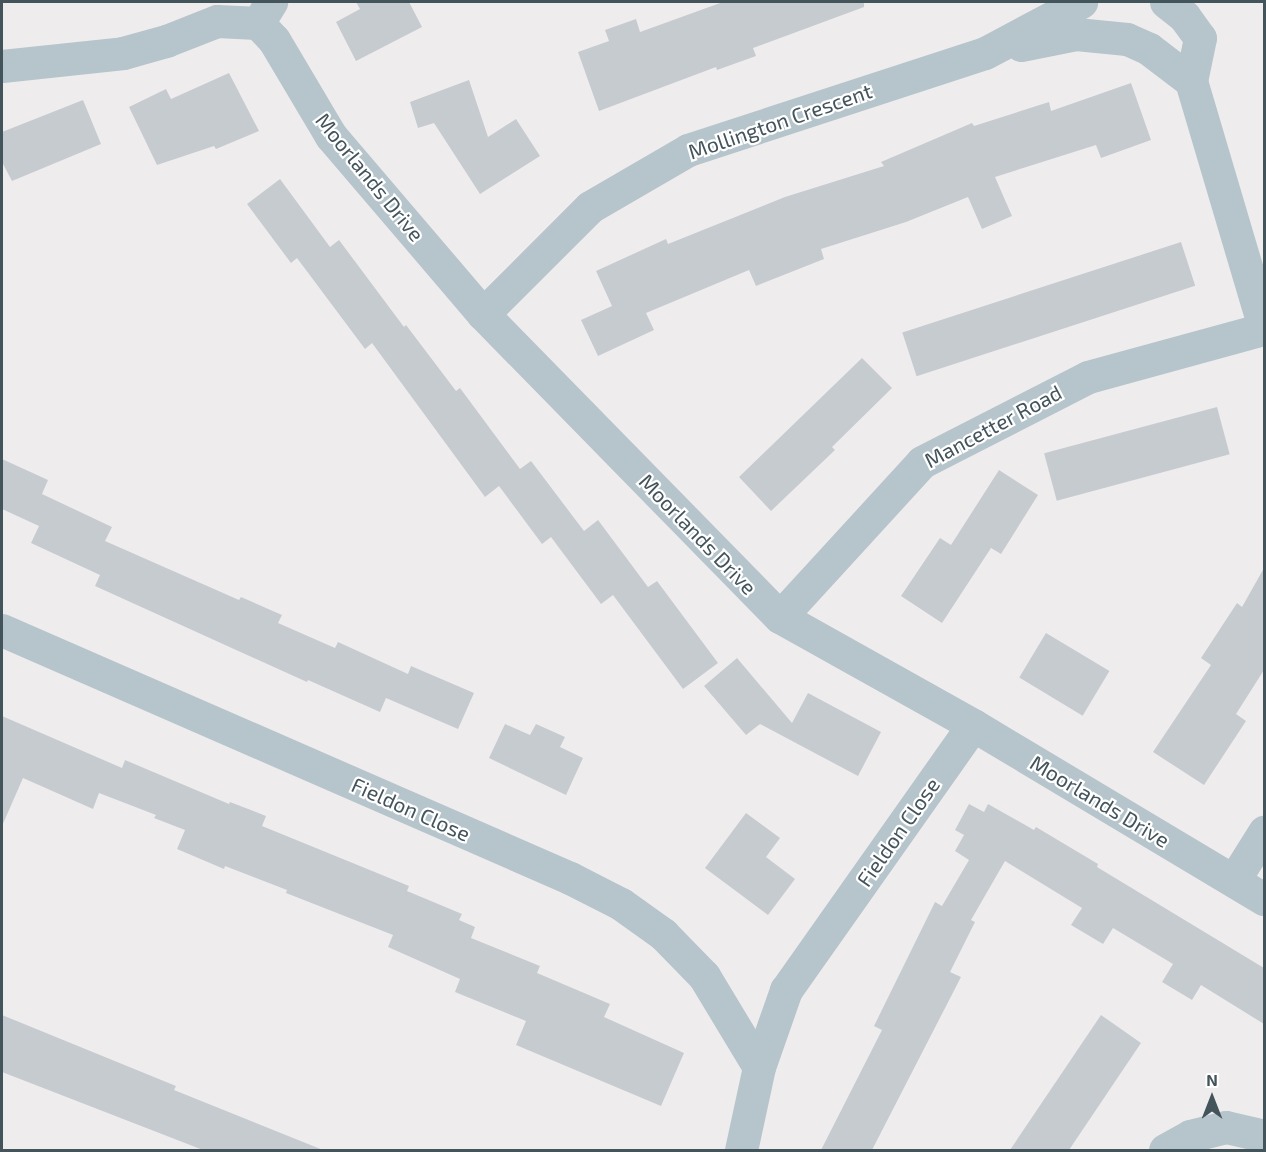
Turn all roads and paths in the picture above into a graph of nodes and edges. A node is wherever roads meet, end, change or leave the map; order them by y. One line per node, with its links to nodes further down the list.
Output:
1 (1081, 2): 4 (street, Mollington Crescent)
2 (1166, 2): 6 (street)
3 (264, 12): 5 (street); 7 (street, Moorlands Drive)
4 (985, 53): 6 (street); 7 (street, Mollington Crescent)
5 (2, 66)
6 (1191, 81): 8 (street)
7 (483, 314): 9 (street, Moorlands Drive)
8 (1264, 328): 9 (street, Mancetter Road)
9 (780, 617): 11 (street, Moorlands Drive)
10 (2, 630): 15 (street, Fieldon Close)
11 (973, 725): 13 (street, Moorlands Drive); 15 (street, Fieldon Close)
12 (1264, 832): 13 (street)
13 (1234, 880): 14 (street, Moorlands Drive)
14 (1264, 899)
15 (759, 1067): 17 (street, Fieldon Close)
16 (1264, 1136): 18 (street)
17 (741, 1150)
18 (1165, 1150)

